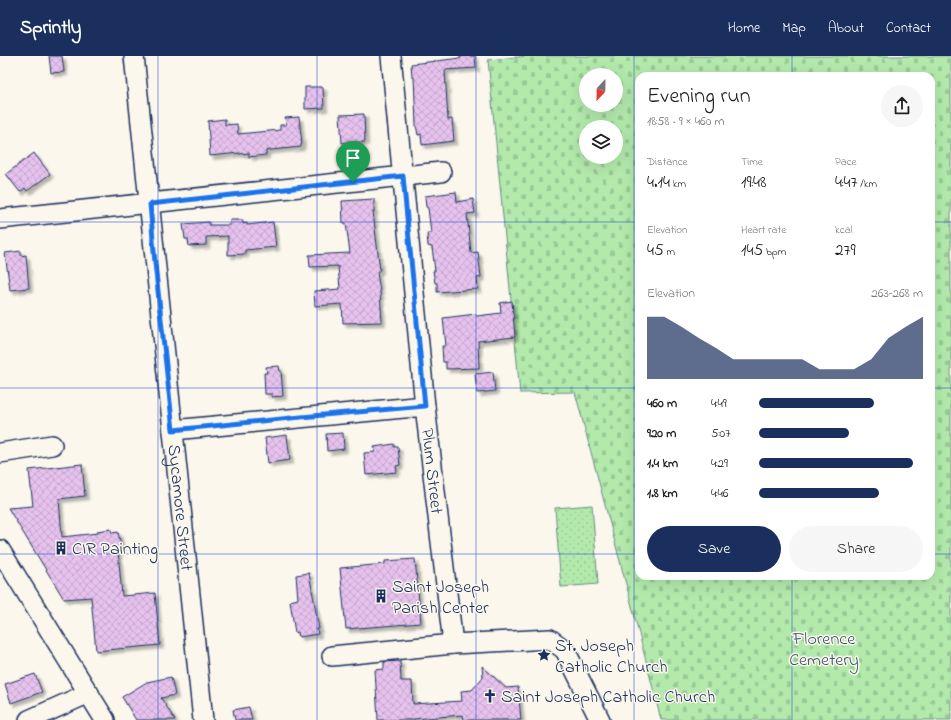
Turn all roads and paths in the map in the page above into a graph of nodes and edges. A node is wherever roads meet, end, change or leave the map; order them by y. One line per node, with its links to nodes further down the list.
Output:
1 (134, 56): 5 (street, Sycamore Street)
2 (391, 56): 4 (street, Plum Street)
3 (441, 172): 4 (street)
4 (403, 176): 5 (street); 7 (street, Plum Street)
5 (150, 204): 6 (street); 8 (street, Sycamore Street)
6 (0, 219)
7 (425, 406): 8 (street); 12 (street, Plum Street)
8 (173, 430): 17 (street, Sycamore Street)
9 (52, 445): 10 (street)
10 (0, 453)
11 (0, 550): 14 (street)
12 (453, 644): 13 (street); 18 (street)
13 (332, 656)
14 (89, 693): 15 (street); 16 (street)
15 (29, 720)
16 (105, 720)
17 (203, 720)
18 (600, 720)

